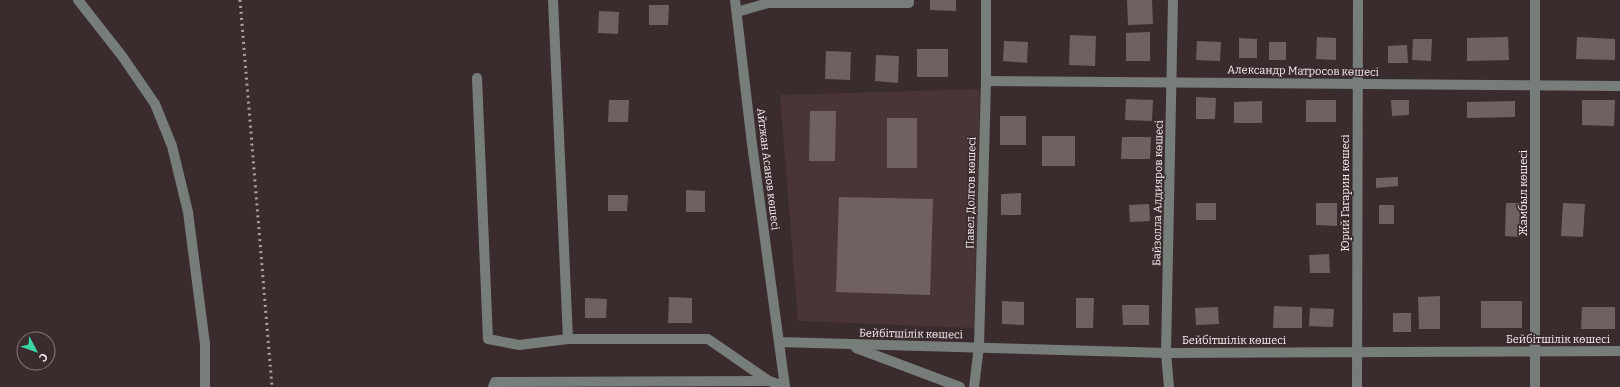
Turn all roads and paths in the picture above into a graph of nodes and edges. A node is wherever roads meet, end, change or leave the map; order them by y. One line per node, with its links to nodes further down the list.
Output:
1 (78, 0): 27 (street)
2 (553, 0): 17 (street)
3 (736, 0): 10 (street, Айтжан Асанов көшесі)
4 (910, 0): 9 (street)
5 (986, 0): 12 (street, Павел Долгов көшесі)
6 (1173, 0): 13 (street, Байзолла Алдияров көшесі)
7 (1358, 0): 14 (street, Юрий Гагарин көшесі)
8 (1535, 0): 15 (street, Жамбыл көшесі)
9 (879, 2): 10 (street)
10 (737, 12): 18 (street, Айтжан Асанов көшесі)
11 (477, 78): 17 (street)
12 (986, 81): 13 (street, Александр Матросов көшесі); 20 (street, Павел Долгов көшесі)
13 (1172, 82): 14 (street, Александр Матросов көшесі); 24 (street, Байзолла Алдияров көшесі)
14 (1358, 84): 15 (street, Александр Матросов көшесі); 23 (street, Юрий Гагарин көшесі)
15 (1535, 85): 16 (street, Александр Матросов көшесі); 21 (street, Жамбыл көшесі)
16 (1620, 86)
17 (568, 339): 25 (street)
18 (779, 342): 19 (street, Бейбітшілік көшесі); 26 (street, Айтжан Асанов көшесі)
19 (849, 345): 20 (street, Бейбітшілік көшесі); 29 (street, Бейбітшілік көшесі)
20 (979, 346): 24 (street, Бейбітшілік көшесі); 30 (street, Павел Долгов көшесі)
21 (1535, 351): 22 (street, Бейбітшілік көшесі); 23 (street, Бейбітшілік көшесі); 33 (street, Жамбыл көшесі)
22 (1620, 351)
23 (1357, 352): 24 (street, Бейбітшілік көшесі); 32 (street, Юрий Гагарин көшесі)
24 (1166, 353): 31 (street, Байзолла Алдияров көшесі)
25 (769, 381): 26 (street); 28 (street)
26 (785, 386)
27 (206, 387)
28 (493, 387)
29 (960, 387)
30 (974, 387)
31 (1169, 387)
32 (1357, 387)
33 (1535, 387)

